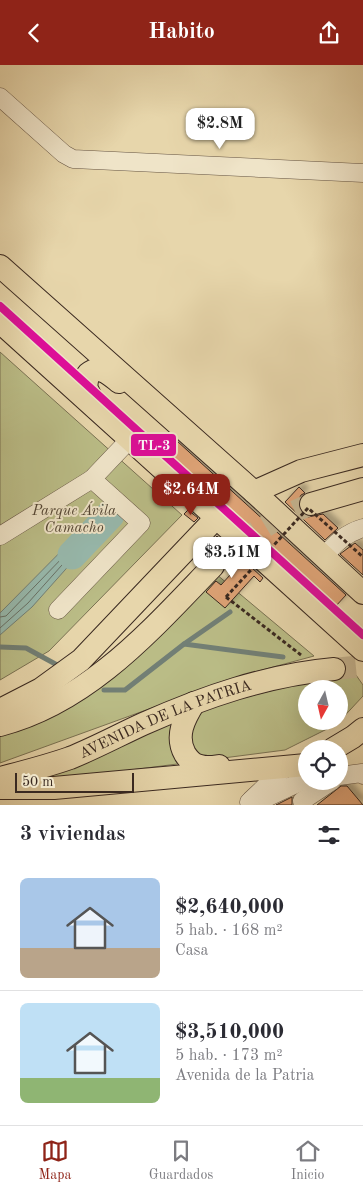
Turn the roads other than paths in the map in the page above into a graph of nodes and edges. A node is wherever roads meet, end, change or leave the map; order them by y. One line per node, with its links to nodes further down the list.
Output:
1 (0, 97): 2 (street)
2 (363, 173)
3 (0, 266): 6 (main road)
4 (0, 322): 5 (main road)
5 (99, 411): 6 (main road); 7 (main road)
6 (171, 419): 11 (main road)
7 (130, 439): 9 (street); 13 (main road)
8 (363, 455): 11 (main road)
9 (92, 479): 15 (street); 19 (street)
10 (363, 489): 12 (main road)
11 (254, 492): 16 (main road)
12 (312, 504)
13 (216, 517): 20 (main road); 23 (main road)
14 (363, 528): 16 (street)
15 (0, 536)
16 (324, 557): 18 (main road)
17 (213, 566): 24 (main road)
18 (363, 593)
19 (58, 610)
20 (363, 650)
21 (334, 669): 22 (main road, AVENIDA DE LA PATRIA)
22 (194, 703): 29 (main road); 33 (main road, AVENIDA DE LA PATRIA)
23 (0, 710)
24 (0, 725)
25 (363, 729): 27 (main road)
26 (363, 739): 28 (main road)
27 (348, 740)
28 (348, 749)
29 (298, 760)
30 (296, 767): 35 (main road); 38 (street)
31 (362, 774): 32 (street)
32 (348, 775)
33 (0, 777)
34 (298, 783): 38 (street)
35 (0, 788)
36 (318, 790): 37 (street)
37 (302, 801)
38 (248, 804)

